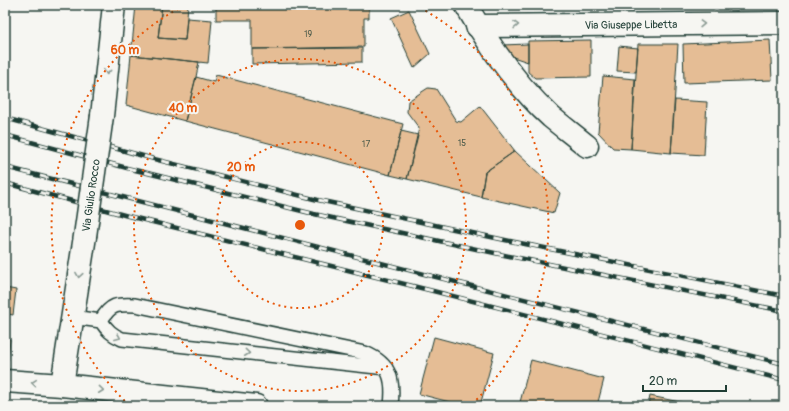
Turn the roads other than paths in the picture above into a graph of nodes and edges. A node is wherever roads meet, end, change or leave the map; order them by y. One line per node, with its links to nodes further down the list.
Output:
1 (114, 5): 6 (street, Via Giulio Rocco, one-way to 6, bridge)
2 (466, 5): 4 (street)
3 (784, 23): 4 (street, Via Giuseppe Libetta, one-way to 3)
4 (477, 26): 5 (street)
5 (587, 146)
6 (72, 317): 7 (lane); 10 (street, Via Giulio Rocco)
7 (101, 321): 8 (lane, one-way to 8); 8 (lane)
8 (386, 368): 12 (lane)
9 (5, 381): 10 (street, one-way to 9)
10 (62, 385): 11 (street, one-way to 11)
11 (256, 406)
12 (391, 406)

